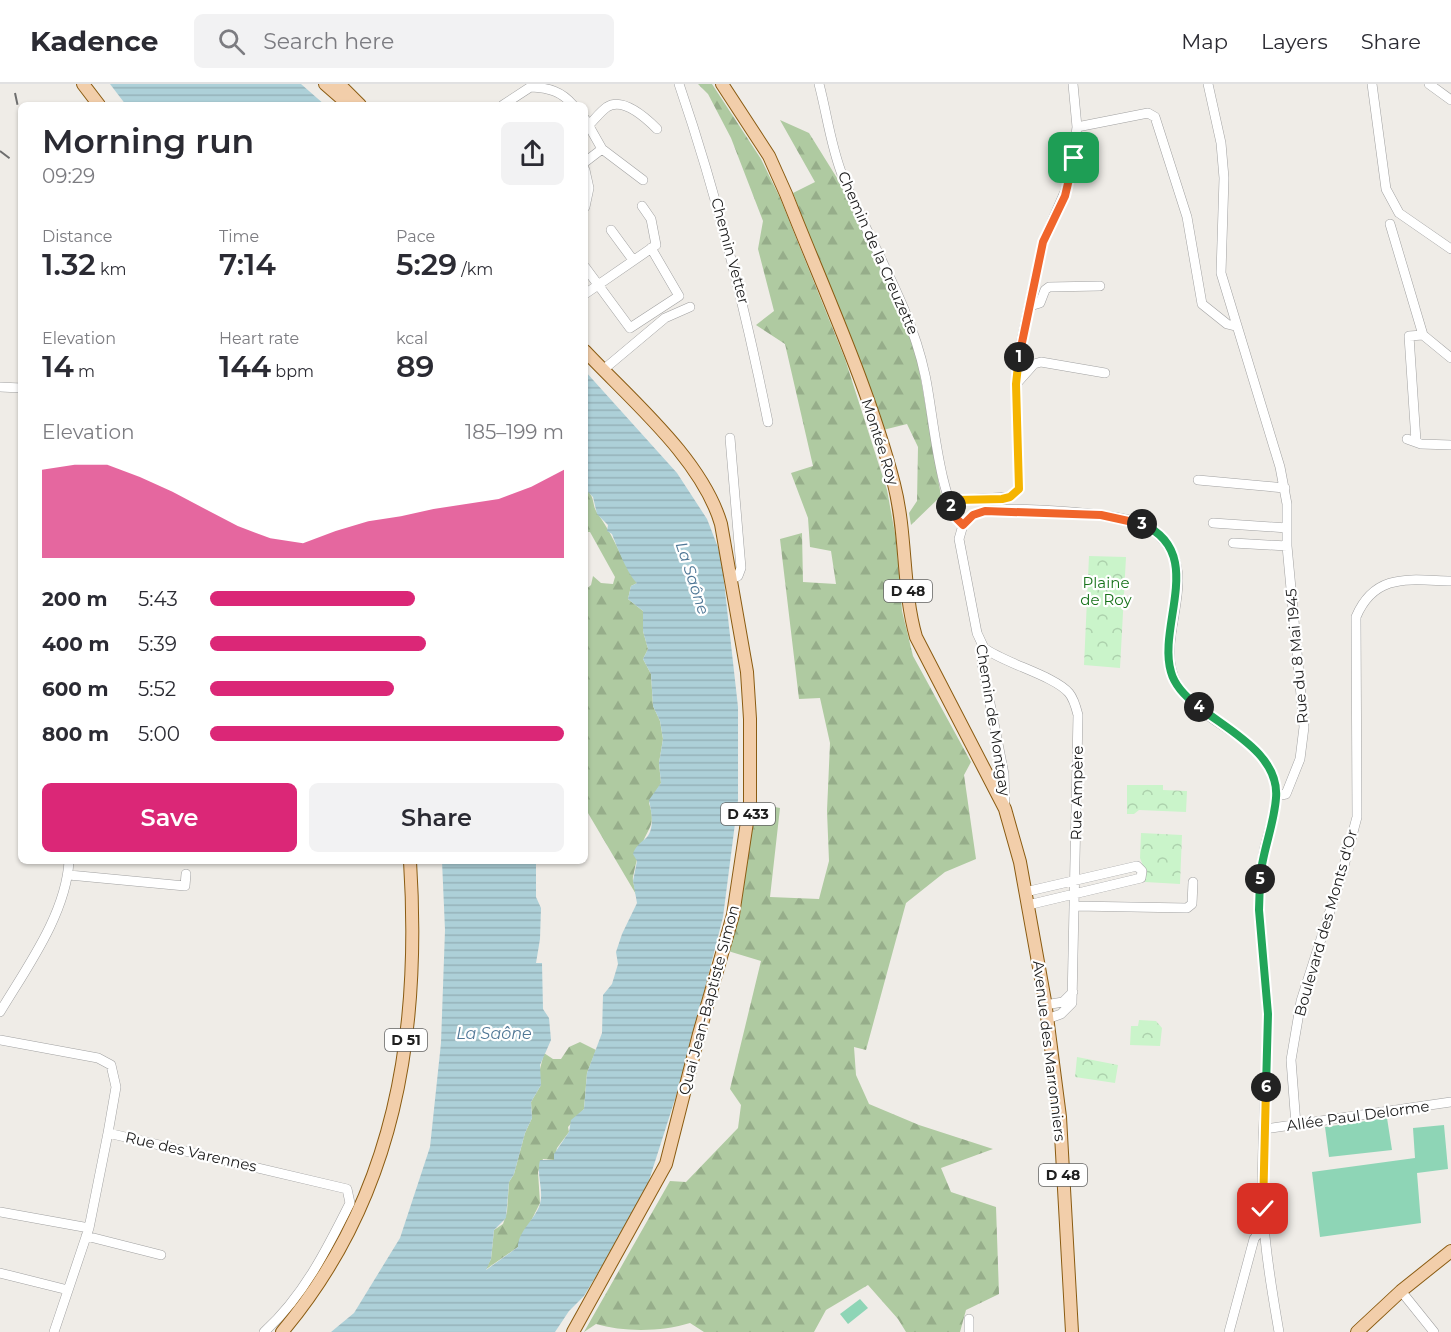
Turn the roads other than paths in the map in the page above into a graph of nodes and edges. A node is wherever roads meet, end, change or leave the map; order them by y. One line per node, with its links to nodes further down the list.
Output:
1 (84, 84): 12 (main road)
2 (679, 84): 45 (street, Chemin Vetter)
3 (722, 84): 60 (main road, Montée Roy / D 48)
4 (1073, 84): 19 (street)
5 (1208, 84): 36 (street, Rue du 8 Mai 1945)
6 (1372, 84): 28 (street)
7 (1430, 84): 11 (street)
8 (533, 85): 15 (street); 16 (street)
9 (334, 86): 13 (main road); 14 (main road)
10 (822, 86): 50 (street, Chemin de la Creuzette)
11 (1451, 100)
12 (97, 102)
13 (347, 102)
14 (356, 102)
15 (508, 102)
16 (570, 102)
17 (588, 121): 20 (street)
18 (588, 124): 21 (street)
19 (1077, 127): 34 (street); 36 (street)
20 (657, 129)
21 (602, 149): 22 (street); 23 (street)
22 (588, 160)
23 (643, 180)
24 (642, 206): 27 (street)
25 (1390, 224): 37 (street)
26 (611, 230): 29 (street)
27 (651, 248): 29 (street); 31 (street)
28 (1451, 249)
29 (633, 260): 31 (street)
30 (588, 272): 31 (street)
31 (597, 285): 33 (street)
32 (1100, 286): 34 (street)
33 (588, 292)
34 (1030, 306): 42 (street)
35 (690, 307): 40 (street)
36 (1235, 326): 49 (street, Rue du 8 Mai 1945)
37 (1423, 335): 39 (street); 47 (street)
38 (588, 354): 40 (main road, Quai Jean-Baptiste Simon / D 433)
39 (1451, 358)
40 (603, 370): 56 (main road, Quai Jean-Baptiste Simon / D 433)
41 (1105, 373): 42 (street)
42 (1016, 384): 50 (street)
43 (0, 387): 44 (street)
44 (18, 388)
45 (768, 422)
46 (730, 438): 56 (street)
47 (1451, 446)
48 (1198, 480): 49 (street)
49 (1284, 488): 53 (street, Rue du 8 Mai 1945)
50 (950, 503): 52 (street, Chemin de la Creuzette)
51 (1214, 523): 53 (street)
52 (963, 525): 58 (street, Chemin de Montgay); 59 (street)
53 (1287, 528): 55 (street, Rue du 8 Mai 1945)
54 (1233, 543): 55 (street)
55 (1287, 546): 59 (street, Rue du 8 Mai 1945)
56 (731, 579): 93 (main road, Quai Jean-Baptiste Simon / D 433)
57 (1451, 581): 78 (street, Boulevard des Monts d'Or)
58 (984, 648): 60 (street, Chemin de Montgay); 65 (street, Rue Ampère)
59 (1276, 796): 79 (street)
60 (1005, 809): 67 (main road, Avenue des Marronniers / D 48)
61 (69, 864): 64 (street)
62 (410, 864): 92 (main road, D 51)
63 (186, 874): 64 (street)
64 (69, 875): 74 (street)
65 (1075, 880): 67 (street); 68 (street, Rue Ampère); 68 (street)
66 (1193, 882): 70 (street)
67 (1025, 892): 69 (main road, Avenue des Marronniers / D 48)
68 (1075, 894): 69 (street); 70 (street, Rue Ampère)
69 (1028, 905): 71 (main road, Avenue des Marronniers / D 48)
70 (1075, 906): 72 (street, Rue Ampère)
71 (1043, 992): 72 (street); 73 (main road, Avenue des Marronniers / D 48)
72 (1072, 992): 73 (street); 75 (street)
73 (1045, 1005): 75 (main road, Avenue des Marronniers / D 48)
74 (0, 1012)
75 (1047, 1019): 95 (main road, Avenue des Marronniers / D 48)
76 (0, 1040): 80 (street, Rue des Varennes)
77 (1451, 1102): 78 (street, Allée Paul Delorme)
78 (1296, 1125): 79 (street, Allée Paul Delorme)
79 (1265, 1129): 82 (street)
80 (108, 1133): 83 (street); 91 (street, Rue des Varennes)
81 (0, 1212): 83 (street)
82 (1264, 1225): 96 (street); 97 (street)
83 (87, 1232): 85 (street); 87 (street)
84 (1451, 1251): 88 (main road)
85 (161, 1255)
86 (0, 1273): 87 (street)
87 (68, 1290): 90 (street)
88 (1401, 1291): 98 (main road); 99 (street)
89 (969, 1319): 94 (street)
90 (54, 1332)
91 (264, 1332)
92 (282, 1332)
93 (573, 1332)
94 (969, 1332)
95 (1072, 1332)
96 (1229, 1332)
97 (1279, 1332)
98 (1357, 1332)
99 (1434, 1332)

